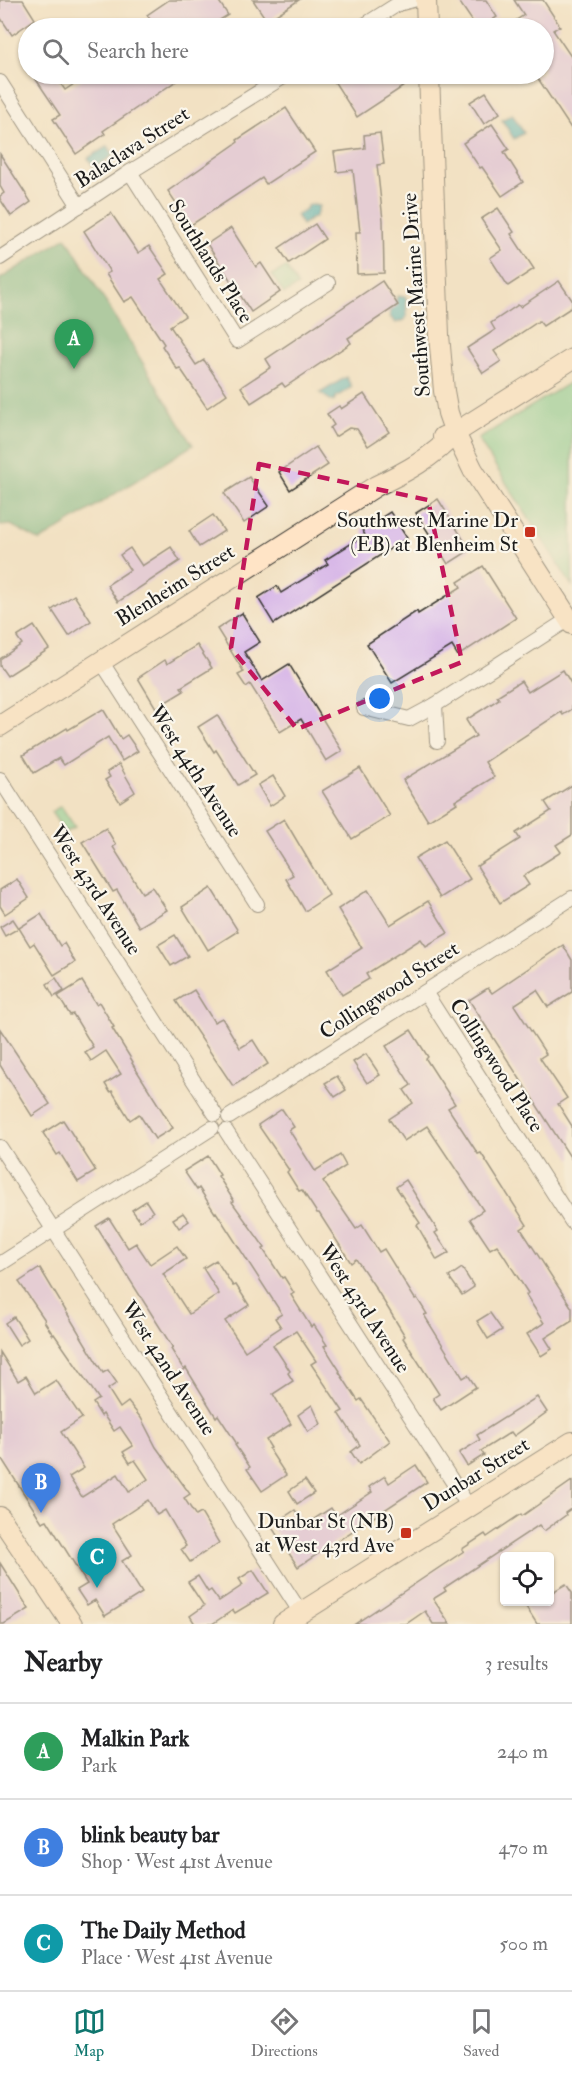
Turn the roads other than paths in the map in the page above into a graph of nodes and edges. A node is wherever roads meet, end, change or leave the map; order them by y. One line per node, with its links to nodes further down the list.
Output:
1 (413, 0): 3 (street)
2 (426, 0): 4 (main road)
3 (376, 18)
4 (427, 18)
5 (0, 82): 9 (street)
6 (272, 84): 8 (street, Balaclava Street)
7 (429, 84): 13 (main road, Southwest Marine Drive)
8 (130, 172): 9 (street, Balaclava Street); 11 (street, Southlands Place)
9 (79, 206): 10 (street, Balaclava Street)
10 (0, 258)
11 (328, 283)
12 (572, 359): 13 (main road, Blenheim Street)
13 (455, 433): 14 (main road, Southwest Marine Drive); 15 (main road, Blenheim Street)
14 (570, 621): 16 (street)
15 (100, 661): 18 (main road, Blenheim Street); 22 (street, West 44th Avenue)
16 (435, 705): 17 (street); 19 (street)
17 (364, 708)
18 (0, 726)
19 (437, 741)
20 (0, 779): 24 (street, West 43rd Avenue)
21 (572, 898): 23 (street, Collingwood Street)
22 (257, 904)
23 (425, 992): 24 (street, Collingwood Street); 26 (street, Collingwood Place)
24 (218, 1125): 27 (street); 30 (street, West 43rd Avenue)
25 (0, 1147): 27 (street, West 42nd Avenue)
26 (572, 1222)
27 (54, 1230): 28 (street); 32 (street, West 42nd Avenue)
28 (0, 1264)
29 (572, 1442): 30 (main road, Dunbar Street)
30 (469, 1507): 32 (main road, Dunbar Street)
31 (0, 1517): 33 (main road)
32 (301, 1613): 34 (main road, Dunbar Street)
33 (72, 1624)
34 (283, 1624)

